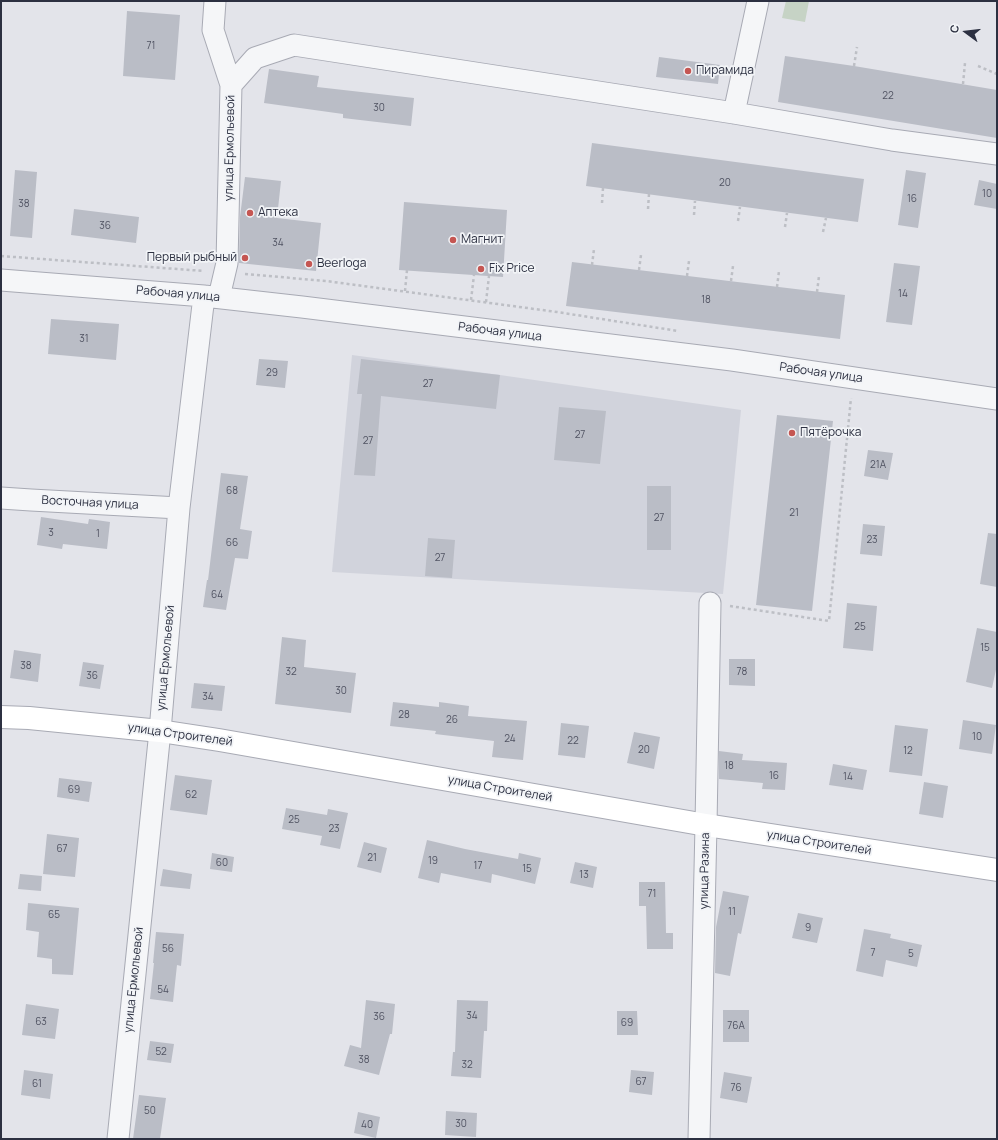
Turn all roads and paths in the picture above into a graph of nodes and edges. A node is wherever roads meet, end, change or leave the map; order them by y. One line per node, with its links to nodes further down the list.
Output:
1 (215, 1): 9 (street, улица Ермольевой)
2 (758, 1): 10 (street)
3 (857, 47): 5 (path)
4 (965, 63): 8 (path)
5 (854, 66)
6 (978, 66): 7 (path)
7 (997, 74)
8 (963, 84)
9 (231, 85): 10 (street); 33 (street, улица Ермольевой)
10 (734, 113): 11 (street)
11 (997, 154)
12 (604, 188): 15 (path)
13 (649, 194): 17 (path)
14 (695, 201): 19 (path)
15 (602, 203)
16 (740, 207): 21 (path)
17 (648, 209)
18 (787, 213): 22 (path)
19 (694, 215)
20 (826, 218): 23 (path)
21 (738, 221)
22 (785, 227)
23 (823, 232)
24 (594, 249): 28 (path)
25 (641, 255): 31 (path)
26 (1, 256): 33 (path)
27 (689, 261): 36 (path)
28 (592, 265)
29 (733, 266): 39 (path)
30 (407, 270): 41 (path)
31 (639, 270)
32 (779, 271): 40 (path)
33 (225, 272): 41 (path); 43 (street, улица Ермольевой)
34 (474, 275): 44 (path)
35 (489, 276): 45 (path)
36 (687, 276)
37 (819, 276): 42 (path)
38 (1, 280): 43 (street, Рабочая улица)
39 (731, 282)
40 (777, 287)
41 (405, 291): 44 (path)
42 (817, 292)
43 (212, 297): 47 (street, Рабочая улица); 50 (street, улица Ермольевой)
44 (471, 300): 45 (path)
45 (486, 302): 46 (path)
46 (683, 332)
47 (853, 378): 48 (street, Рабочая улица); 51 (path)
48 (997, 399)
49 (1, 498): 50 (street, Восточная улица)
50 (179, 508): 53 (street, улица Ермольевой)
51 (710, 603): 54 (street, улица Разина)
52 (1, 717): 53 (street, улица Строителей)
53 (160, 730): 54 (street, улица Строителей); 56 (street, улица Ермольевой)
54 (706, 825): 55 (street, улица Строителей); 57 (street, улица Разина)
55 (997, 870)
56 (118, 1139)
57 (699, 1139)

